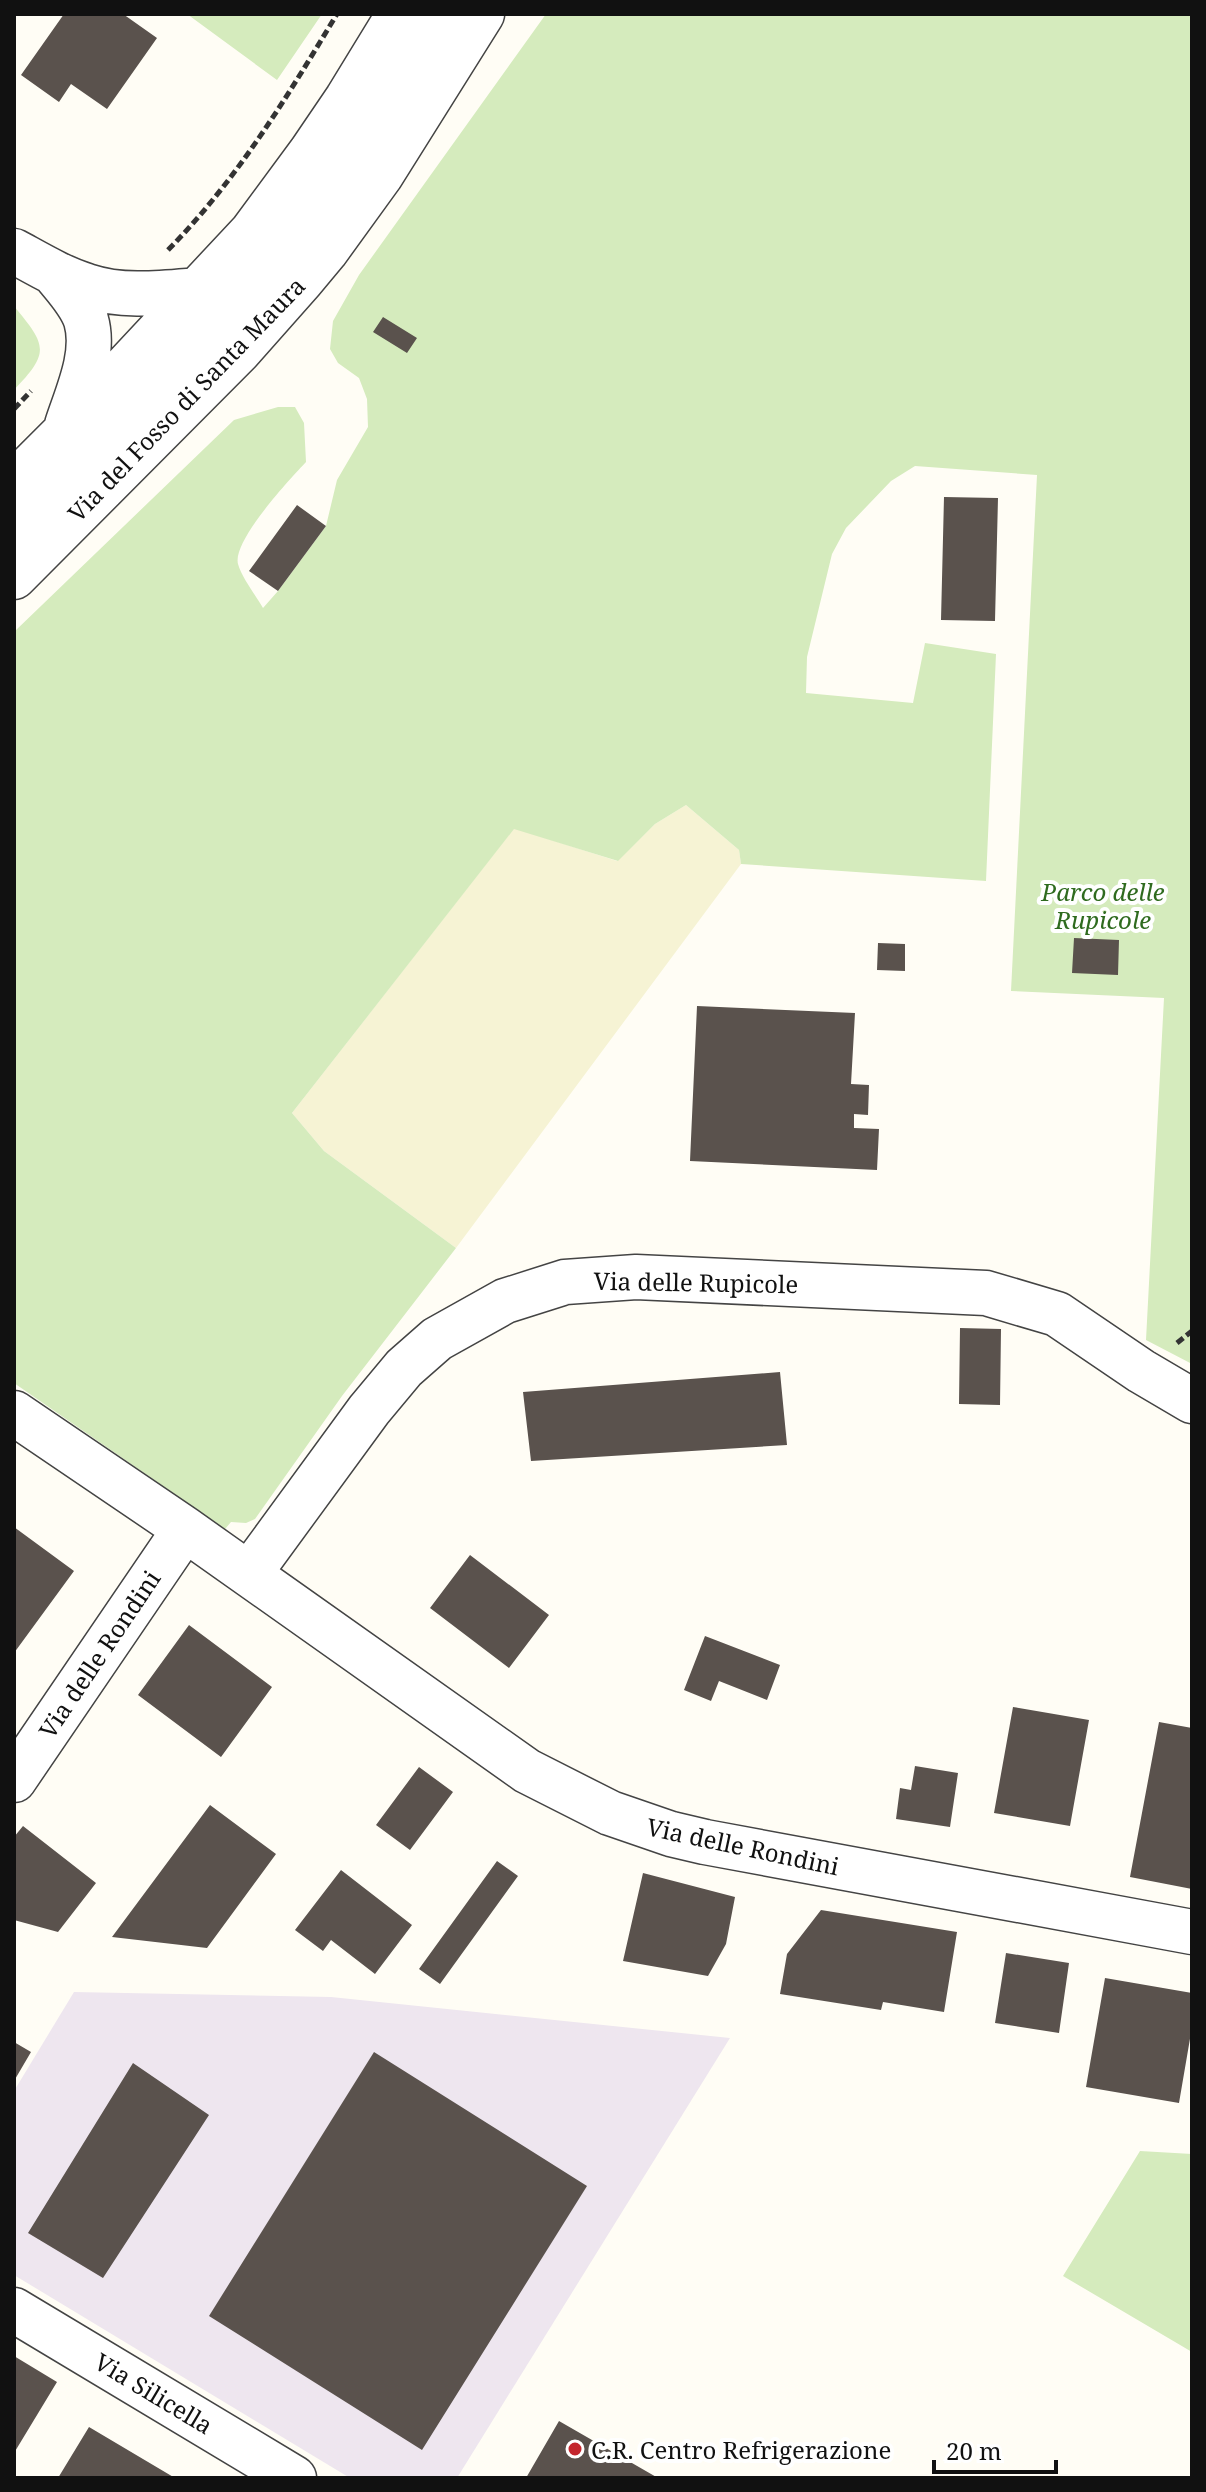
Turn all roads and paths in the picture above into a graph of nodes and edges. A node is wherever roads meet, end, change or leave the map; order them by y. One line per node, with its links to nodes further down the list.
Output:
1 (337, 14): 6 (path)
2 (399, 14): 8 (street)
3 (441, 14): 11 (street, Via del Fosso di Santa Maura)
4 (482, 14): 12 (street, Via del Fosso di Santa Maura)
5 (14, 251): 7 (street)
6 (162, 256)
7 (54, 273): 8 (street); 9 (street)
8 (199, 290): 9 (street)
9 (66, 431): 10 (street)
10 (14, 483)
11 (14, 534)
12 (14, 577)
13 (1192, 1401): 16 (street, Via delle Rupicole)
14 (14, 1413): 15 (street, Via delle Rondini)
15 (185, 1529): 16 (street, Via delle Rondini); 17 (street, Via delle Rondini)
16 (249, 1574): 18 (street, Via delle Rondini)
17 (14, 1780)
18 (1192, 1932)
19 (14, 2310): 20 (street, Via Silicella)
20 (294, 2478)

